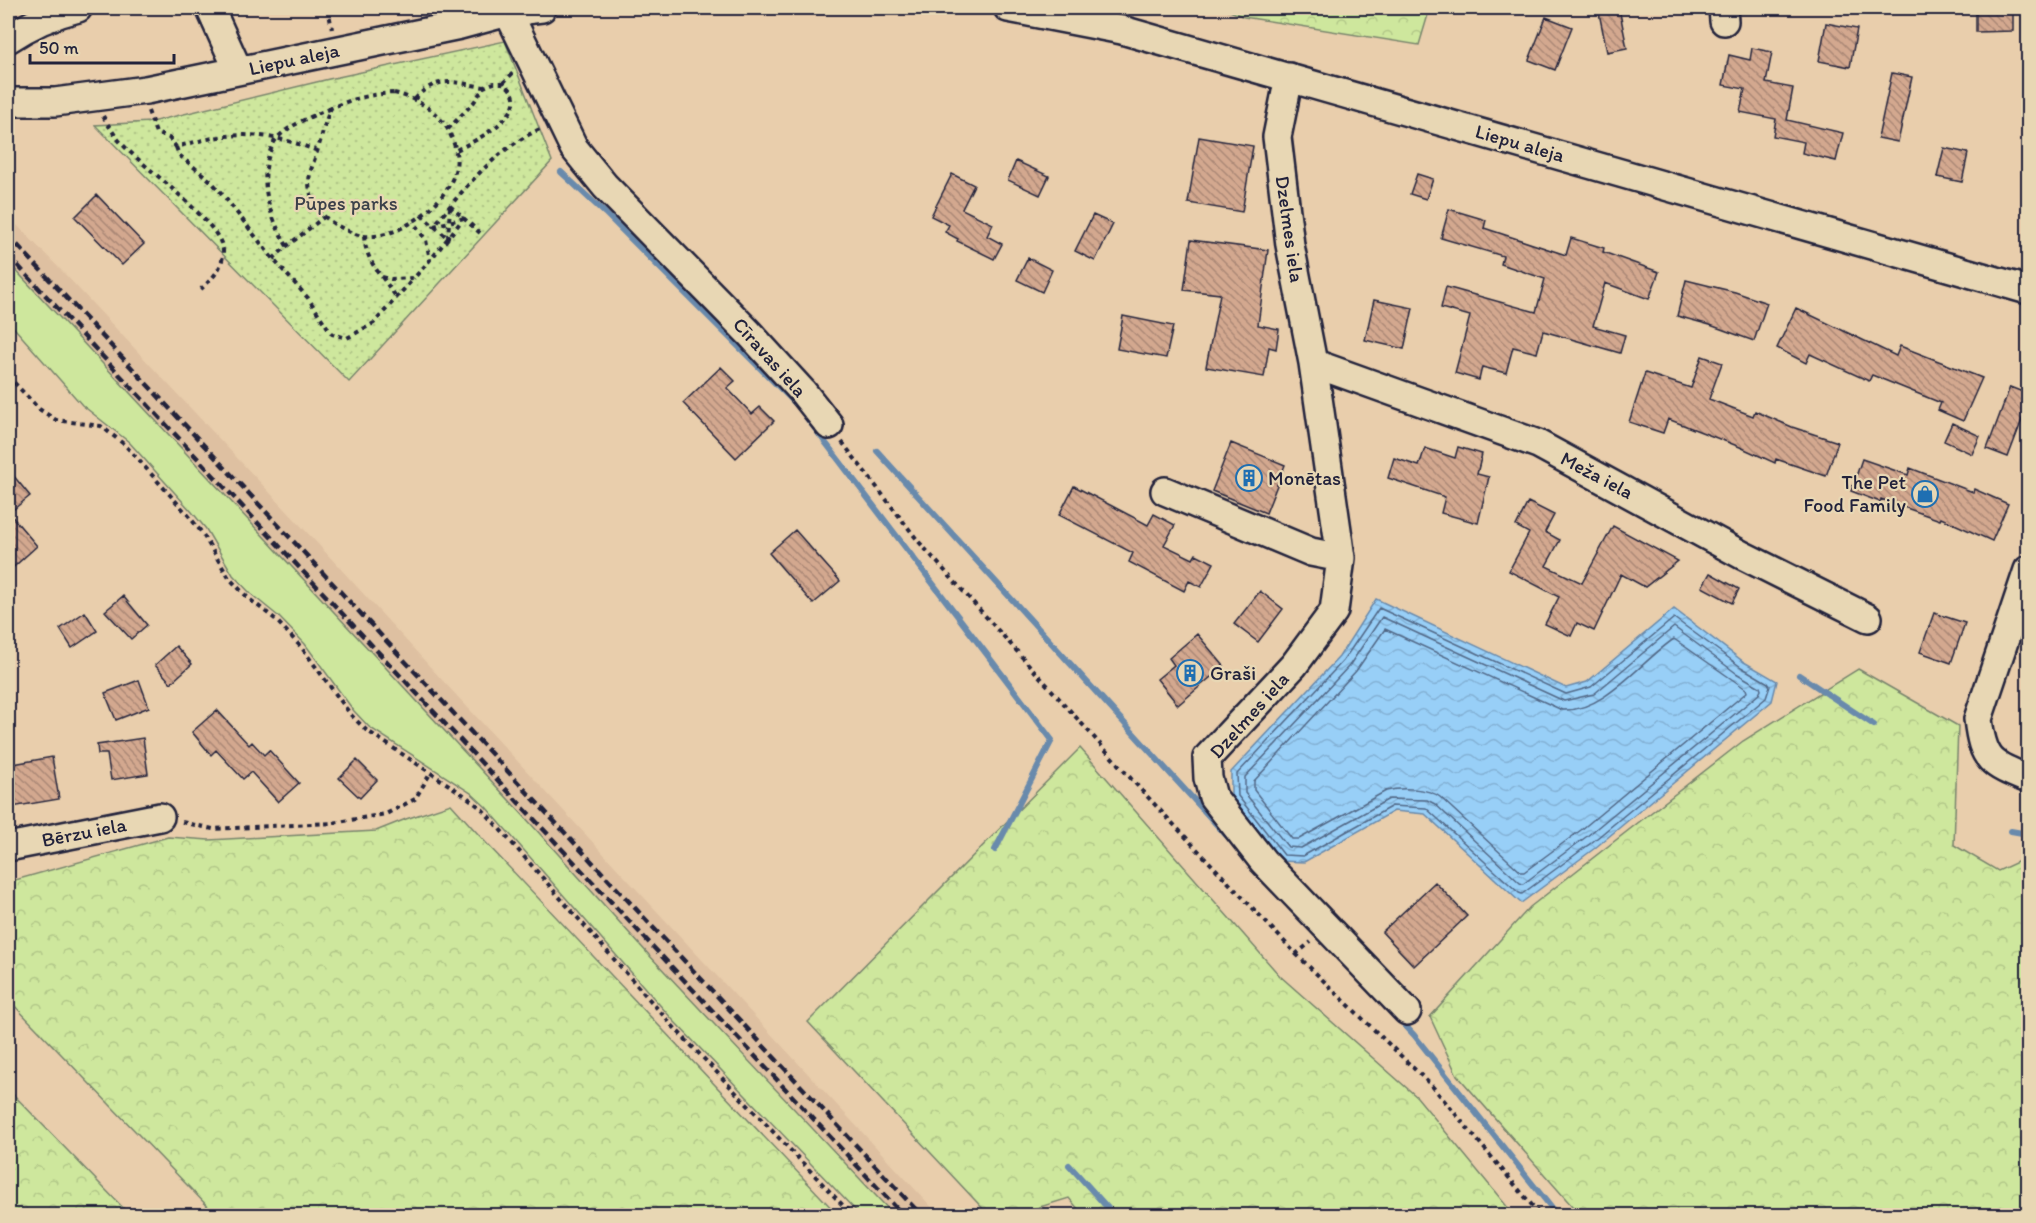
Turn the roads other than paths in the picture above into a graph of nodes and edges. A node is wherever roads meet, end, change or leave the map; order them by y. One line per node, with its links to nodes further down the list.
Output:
1 (78, 8): 6 (street)
2 (210, 8): 7 (street)
3 (542, 8): 5 (street, Liepu aleja)
4 (1008, 8): 8 (street, Liepu aleja)
5 (507, 10): 7 (street, Liepu aleja); 12 (street, Cīravas iela)
6 (8, 39)
7 (238, 70): 9 (street, Liepu aleja)
8 (1289, 77): 10 (street, Liepu aleja); 11 (street, Dzelmes iela)
9 (8, 102)
10 (2028, 290)
11 (1312, 363): 14 (street, Dzelmes iela); 17 (street, Meža iela)
12 (829, 425)
13 (1165, 491): 14 (street)
14 (1341, 558): 21 (street, Dzelmes iela)
15 (2028, 570): 16 (street)
16 (2024, 598): 18 (street)
17 (1868, 618)
18 (2028, 779)
19 (160, 817): 20 (street, Bērzu iela)
20 (8, 847)
21 (1407, 1011)

